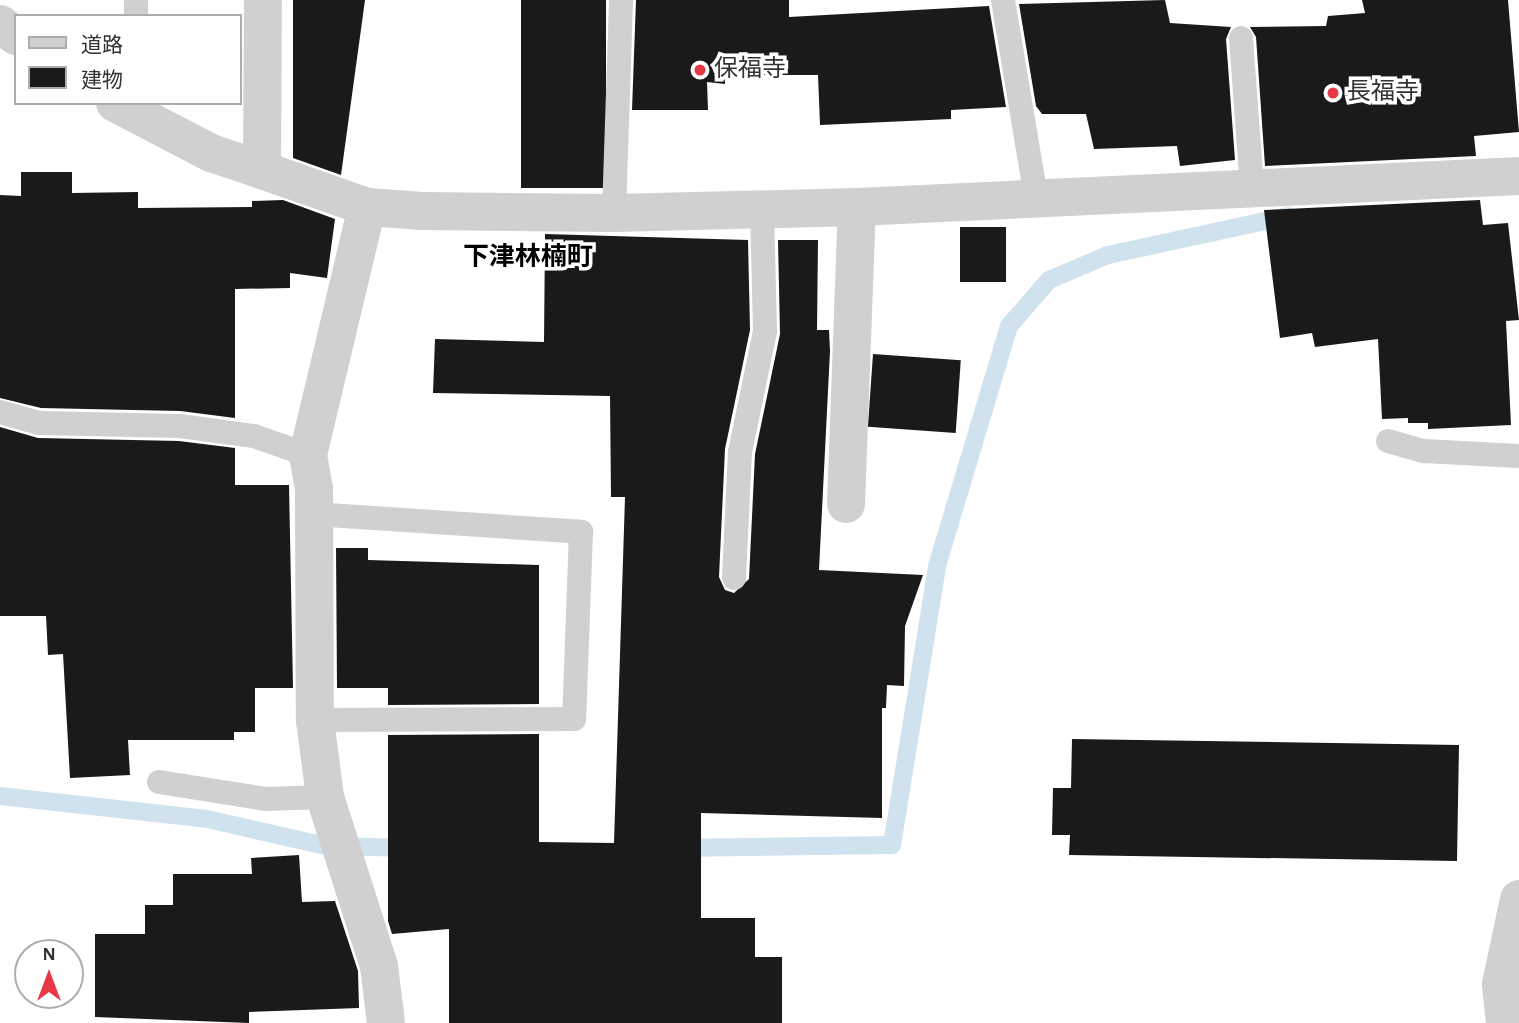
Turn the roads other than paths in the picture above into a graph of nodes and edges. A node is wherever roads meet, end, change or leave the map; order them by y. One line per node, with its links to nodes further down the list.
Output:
1 (263, 0): 6 (street)
2 (621, 0): 13 (lane)
3 (1003, 0): 9 (lane)
4 (1241, 38): 8 (lane)
5 (129, 108): 6 (street)
6 (262, 170): 10 (street)
7 (1519, 176): 8 (street)
8 (1252, 188): 9 (street)
9 (1036, 198): 11 (street)
10 (367, 207): 13 (street); 16 (street)
11 (857, 207): 12 (street); 18 (street)
12 (762, 209): 13 (street); 20 (lane)
13 (614, 213)
14 (0, 412): 16 (lane)
15 (1388, 441): 17 (lane)
16 (309, 455): 19 (street)
17 (1519, 456)
18 (846, 504)
19 (313, 514): 21 (street); 21 (lane)
20 (734, 578)
21 (315, 720): 23 (street)
22 (159, 782): 23 (lane)
23 (325, 797): 25 (street)
24 (1519, 899): 26 (street)
25 (386, 1023)
26 (1505, 1023)

